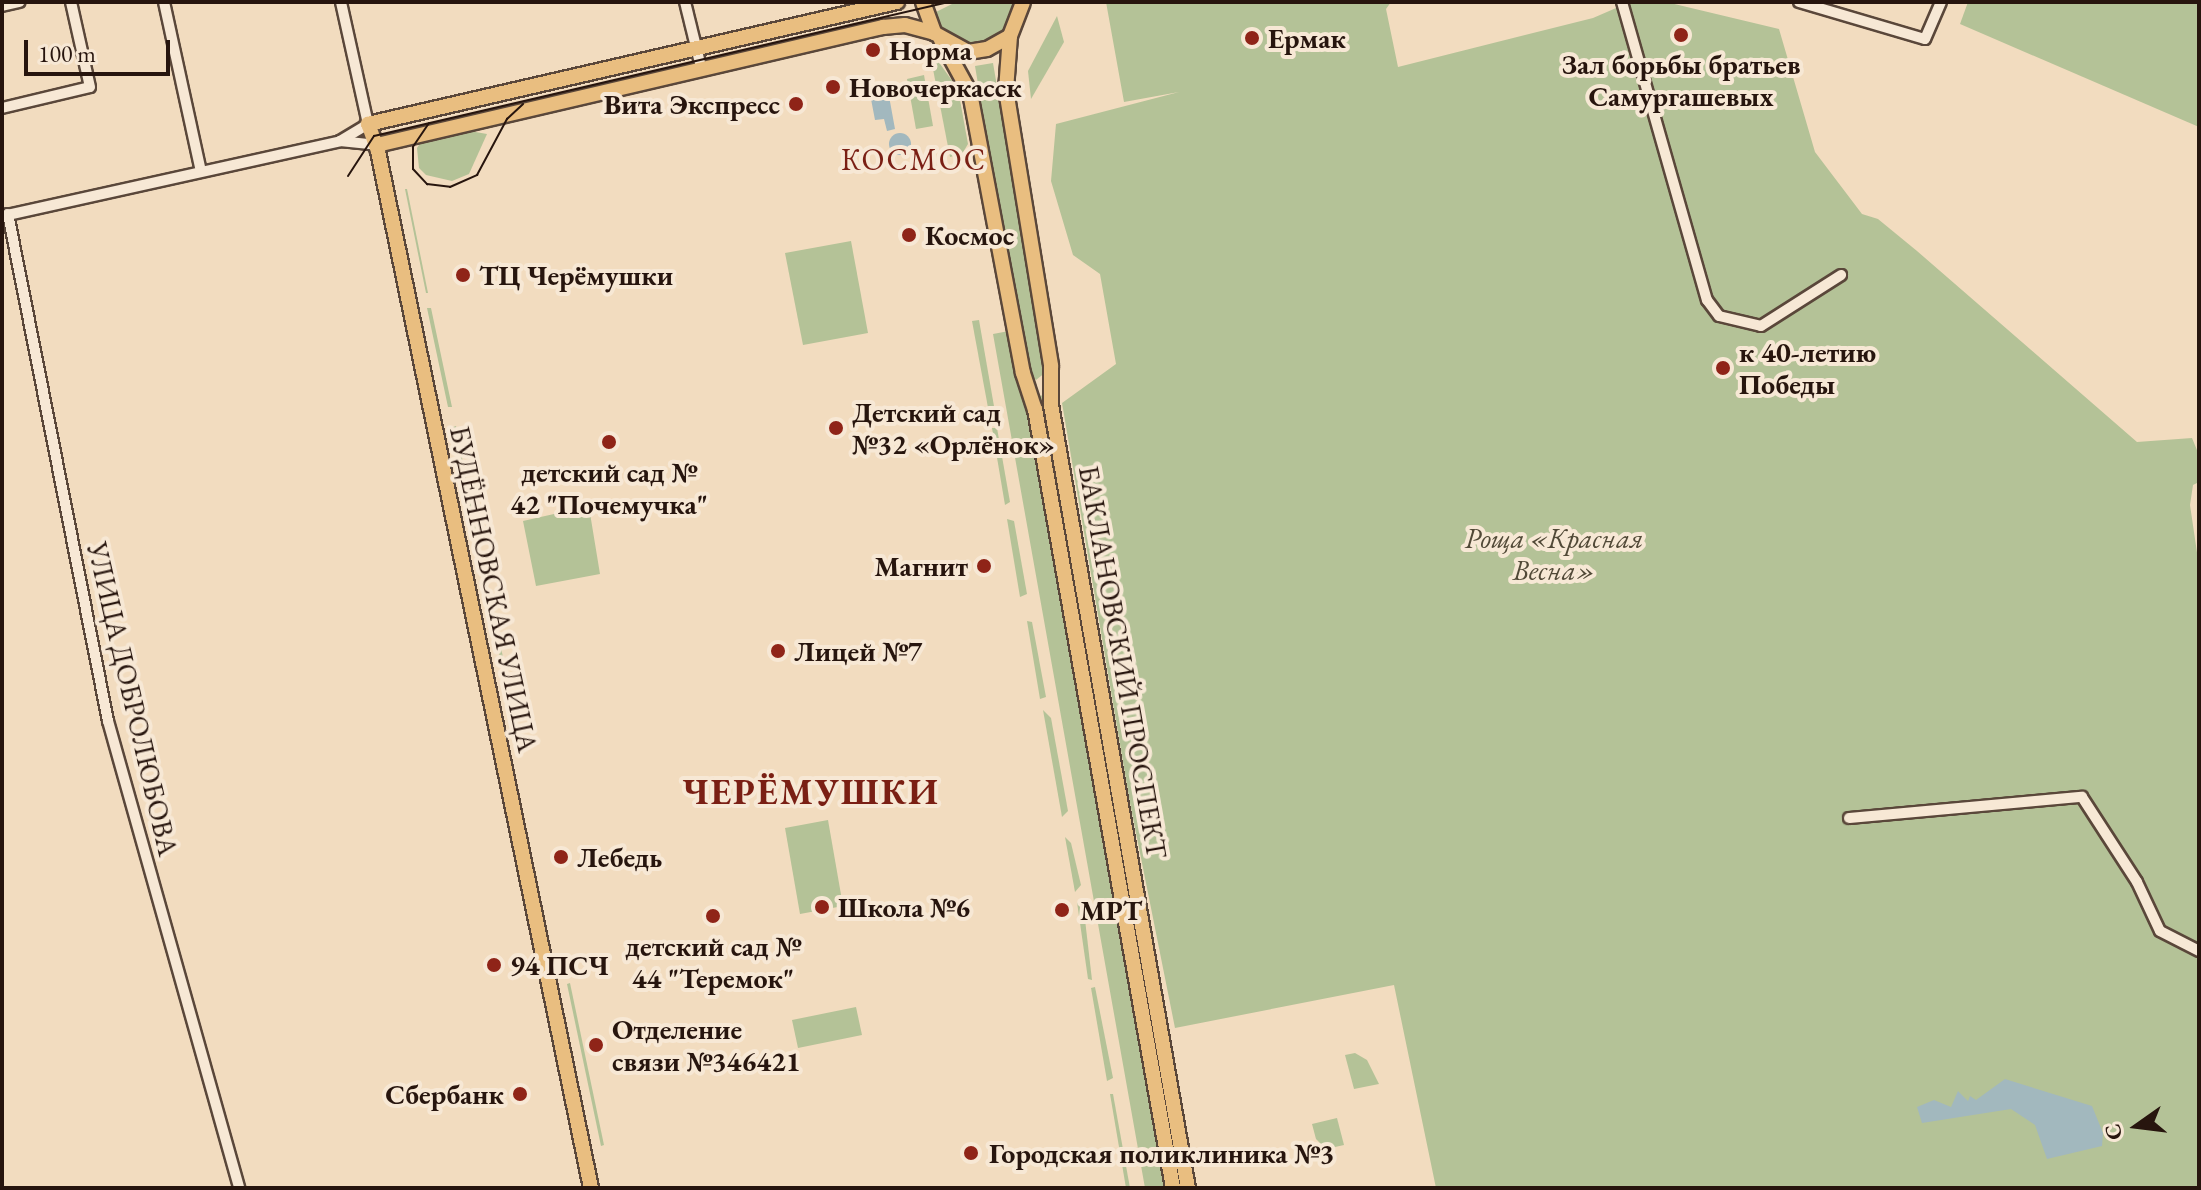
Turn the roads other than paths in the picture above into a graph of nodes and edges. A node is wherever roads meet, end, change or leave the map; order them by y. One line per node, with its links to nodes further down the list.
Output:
1 (20, 2): 13 (street)
2 (71, 2): 19 (street)
3 (164, 2): 23 (street)
4 (341, 2): 20 (street, БУДЁННОВСКАЯ УЛИЦА)
5 (685, 2): 17 (street)
6 (897, 2): 17 (main road)
7 (923, 2): 16 (main road, БАКЛАНОВСКИЙ ПРОСПЕКТ)
8 (1023, 2): 15 (main road, БАКЛАНОВСКИЙ ПРОСПЕКТ)
9 (1032, 2): 15 (main road)
10 (1799, 2): 11 (street)
11 (1941, 2)
12 (1623, 4): 14 (street); 25 (street)
13 (2, 6)
14 (1611, 7)
15 (1014, 31): 16 (main road); 26 (main road, БАКЛАНОВСКИЙ ПРОСПЕКТ)
16 (938, 36): 18 (main road); 27 (main road, БАКЛАНОВСКИЙ ПРОСПЕКТ)
17 (697, 50): 18 (street); 20 (main road)
18 (701, 67): 22 (main road)
19 (2, 108)
20 (368, 124): 21 (street); 22 (main road, БУДЁННОВСКАЯ УЛИЦА)
21 (340, 141): 22 (street); 23 (street)
22 (377, 145): 31 (main road, БУДЁННОВСКАЯ УЛИЦА)
23 (201, 171): 24 (street)
24 (5, 215): 30 (street, УЛИЦА ДОБРОЛЮБОВА)
25 (1841, 275)
26 (1051, 382): 27 (street); 33 (main road, БАКЛАНОВСКИЙ ПРОСПЕКТ)
27 (1029, 386): 32 (main road, БАКЛАНОВСКИЙ ПРОСПЕКТ)
28 (1849, 818): 29 (street)
29 (2199, 951)
30 (239, 1188)
31 (591, 1188)
32 (1173, 1188)
33 (1188, 1188)

